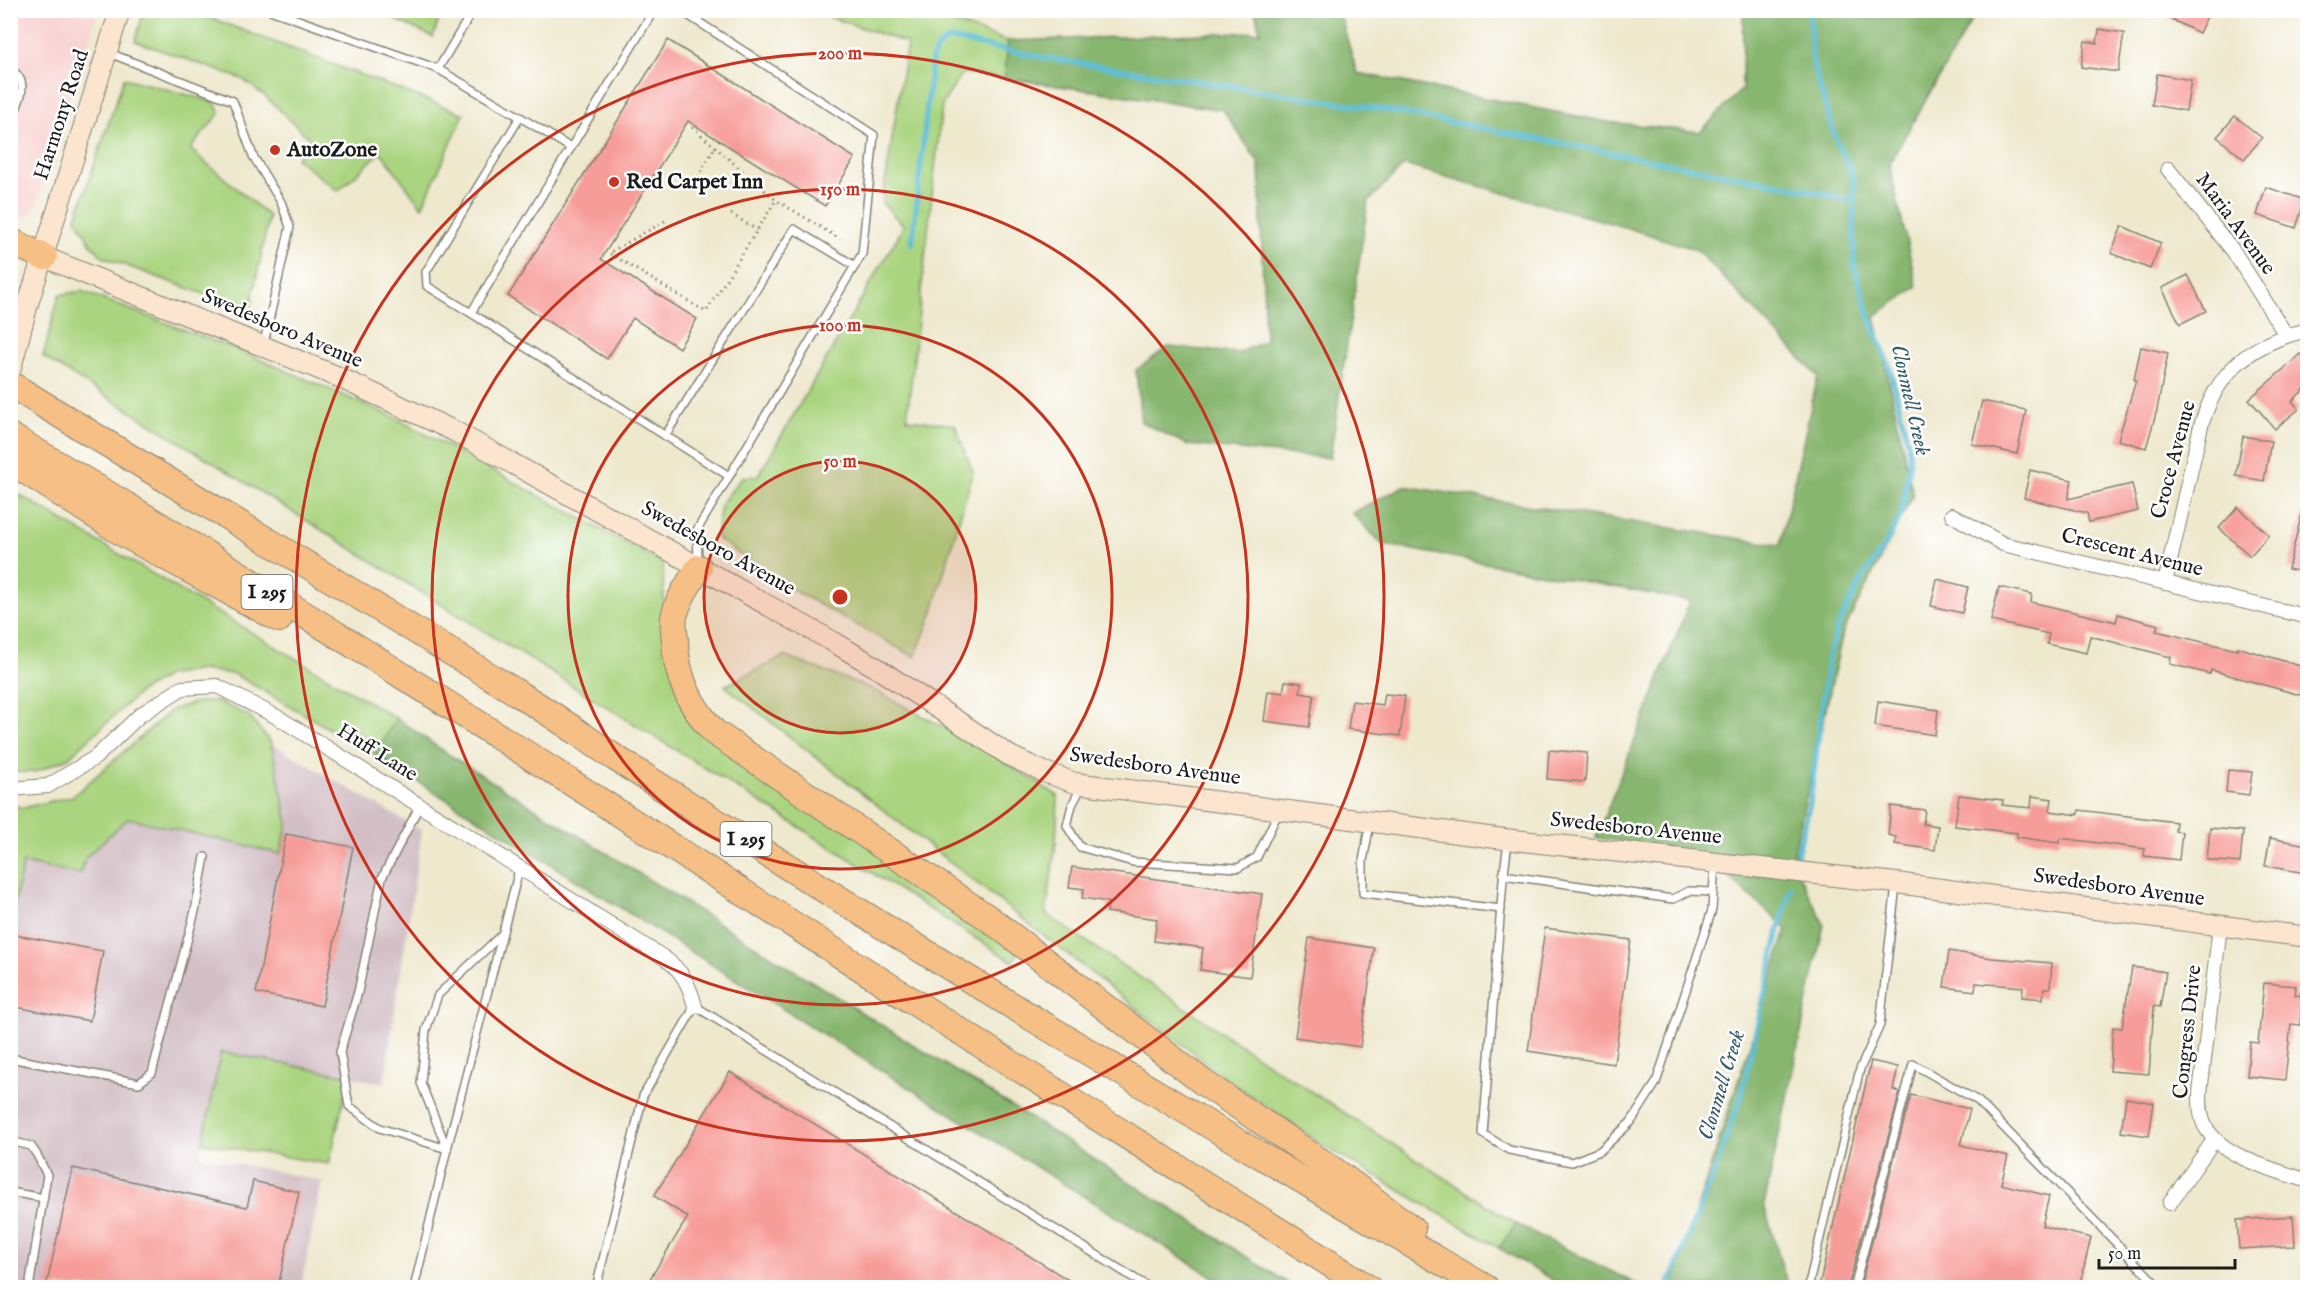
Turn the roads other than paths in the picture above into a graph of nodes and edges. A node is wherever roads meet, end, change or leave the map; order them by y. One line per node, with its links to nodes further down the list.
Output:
1 (120, 10): 6 (street, Harmony Road)
2 (270, 10): 8 (lane)
3 (473, 10): 8 (lane)
4 (654, 10): 11 (lane)
5 (680, 10): 15 (lane)
6 (106, 52): 14 (street, Harmony Road); 19 (lane)
7 (10, 69): 10 (lane)
8 (438, 69): 9 (lane)
9 (520, 117): 11 (lane); 16 (lane)
10 (10, 123)
11 (571, 148): 16 (lane)
12 (2168, 170): 18 (street, Maria Avenue)
13 (10, 241): 14 (highway)
14 (44, 257): 19 (street, Swedesboro Avenue); 20 (street, Harmony Road)
15 (855, 266): 23 (lane); 25 (lane)
16 (471, 313): 23 (lane)
17 (2307, 330): 18 (street, Croce Avenue)
18 (2286, 334): 28 (street, Croce Avenue)
19 (263, 346): 27 (street, Swedesboro Avenue)
20 (10, 372)
21 (10, 384): 61 (highway, I 295)
22 (10, 436): 30 (highway, I 295)
23 (665, 436): 25 (lane)
24 (10, 461): 30 (highway)
25 (729, 476): 27 (lane)
26 (1952, 515): 28 (street, Crescent Avenue)
27 (699, 567): 31 (street, Swedesboro Avenue); 61 (highway)
28 (2165, 583): 29 (street, Crescent Avenue)
29 (2307, 617)
30 (521, 751): 60 (highway, I 295)
31 (1083, 784): 34 (street, Swedesboro Avenue); 34 (lane)
32 (10, 789): 33 (street, Huff Lane)
33 (420, 804): 39 (street, Huff Lane); 51 (lane)
34 (1279, 809): 35 (street, Swedesboro Avenue)
35 (1371, 822): 36 (street, Swedesboro Avenue); 43 (lane)
36 (1509, 839): 38 (street, Swedesboro Avenue); 40 (lane)
37 (206, 857): 48 (lane)
38 (1715, 862): 41 (street, Swedesboro Avenue); 42 (lane)
39 (520, 866): 45 (lane); 47 (street, Huff Lane)
40 (1503, 875): 42 (lane); 43 (lane)
41 (1896, 883): 44 (street, Swedesboro Avenue); 62 (lane)
42 (1713, 892): 43 (lane)
43 (1500, 909)
44 (2220, 926): 46 (street, Swedesboro Avenue); 49 (street, Congress Drive)
45 (502, 933): 51 (lane); 51 (lane)
46 (2307, 937)
47 (695, 1006): 58 (lane); 59 (lane)
48 (10, 1058)
49 (2214, 1140): 52 (street); 55 (street)
50 (10, 1141): 54 (lane)
51 (447, 1149): 57 (lane)
52 (2307, 1181)
53 (10, 1192): 54 (lane)
54 (44, 1198): 56 (lane)
55 (2170, 1203)
56 (29, 1287)
57 (414, 1287)
58 (596, 1287)
59 (1150, 1287)
60 (1368, 1287)
61 (1488, 1287)
62 (1808, 1287)
63 (1854, 1287): 64 (lane)
64 (2160, 1287)

